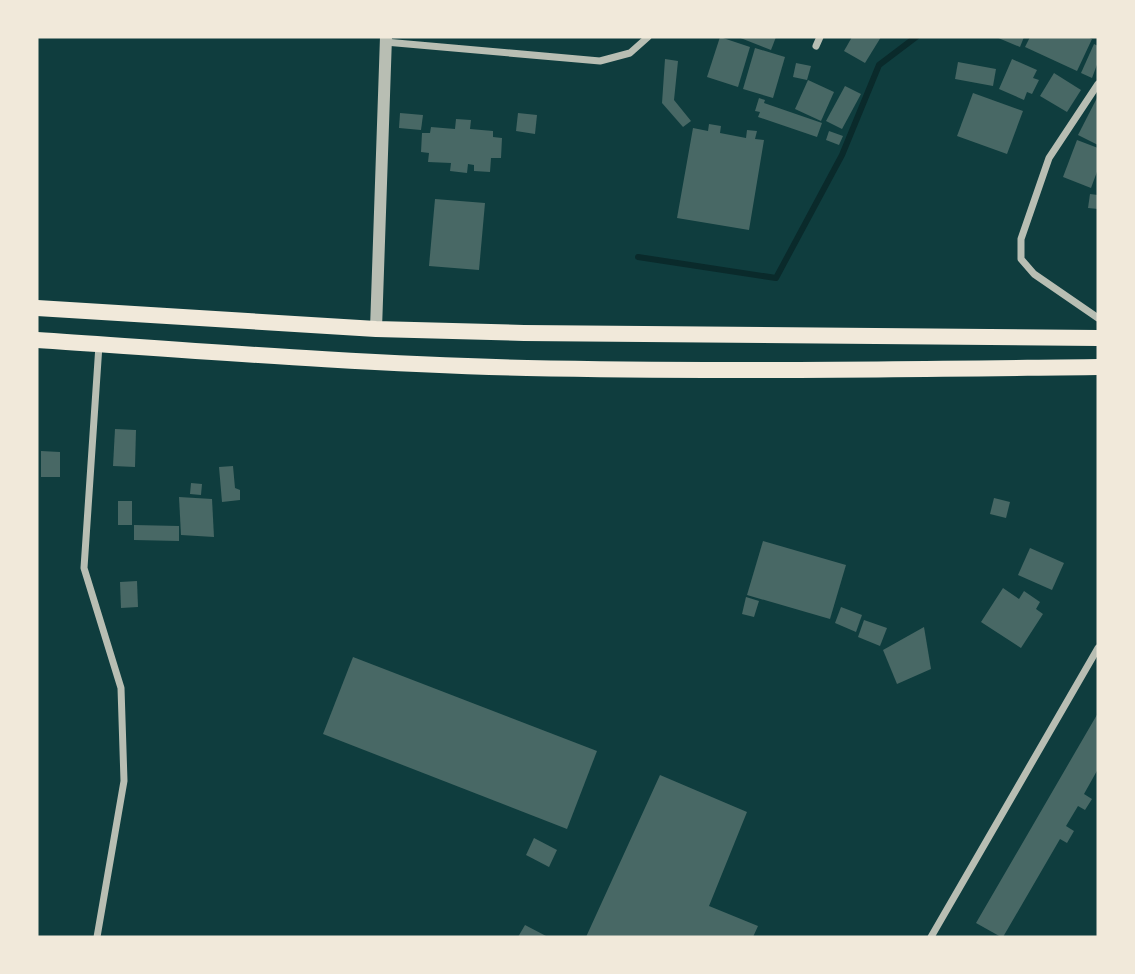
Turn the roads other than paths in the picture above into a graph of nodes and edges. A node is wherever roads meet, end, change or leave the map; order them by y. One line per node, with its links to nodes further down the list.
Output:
1 (648, 37): 3 (street)
2 (820, 37): 4 (street)
3 (386, 40): 8 (street)
4 (816, 46)
5 (1098, 84): 7 (street)
6 (37, 308): 8 (highway)
7 (1098, 318)
8 (376, 328): 9 (highway)
9 (1098, 338)
10 (37, 340): 11 (highway)
11 (99, 344): 12 (highway); 14 (street)
12 (1098, 367)
13 (1098, 648): 15 (street)
14 (97, 937)
15 (931, 937)

